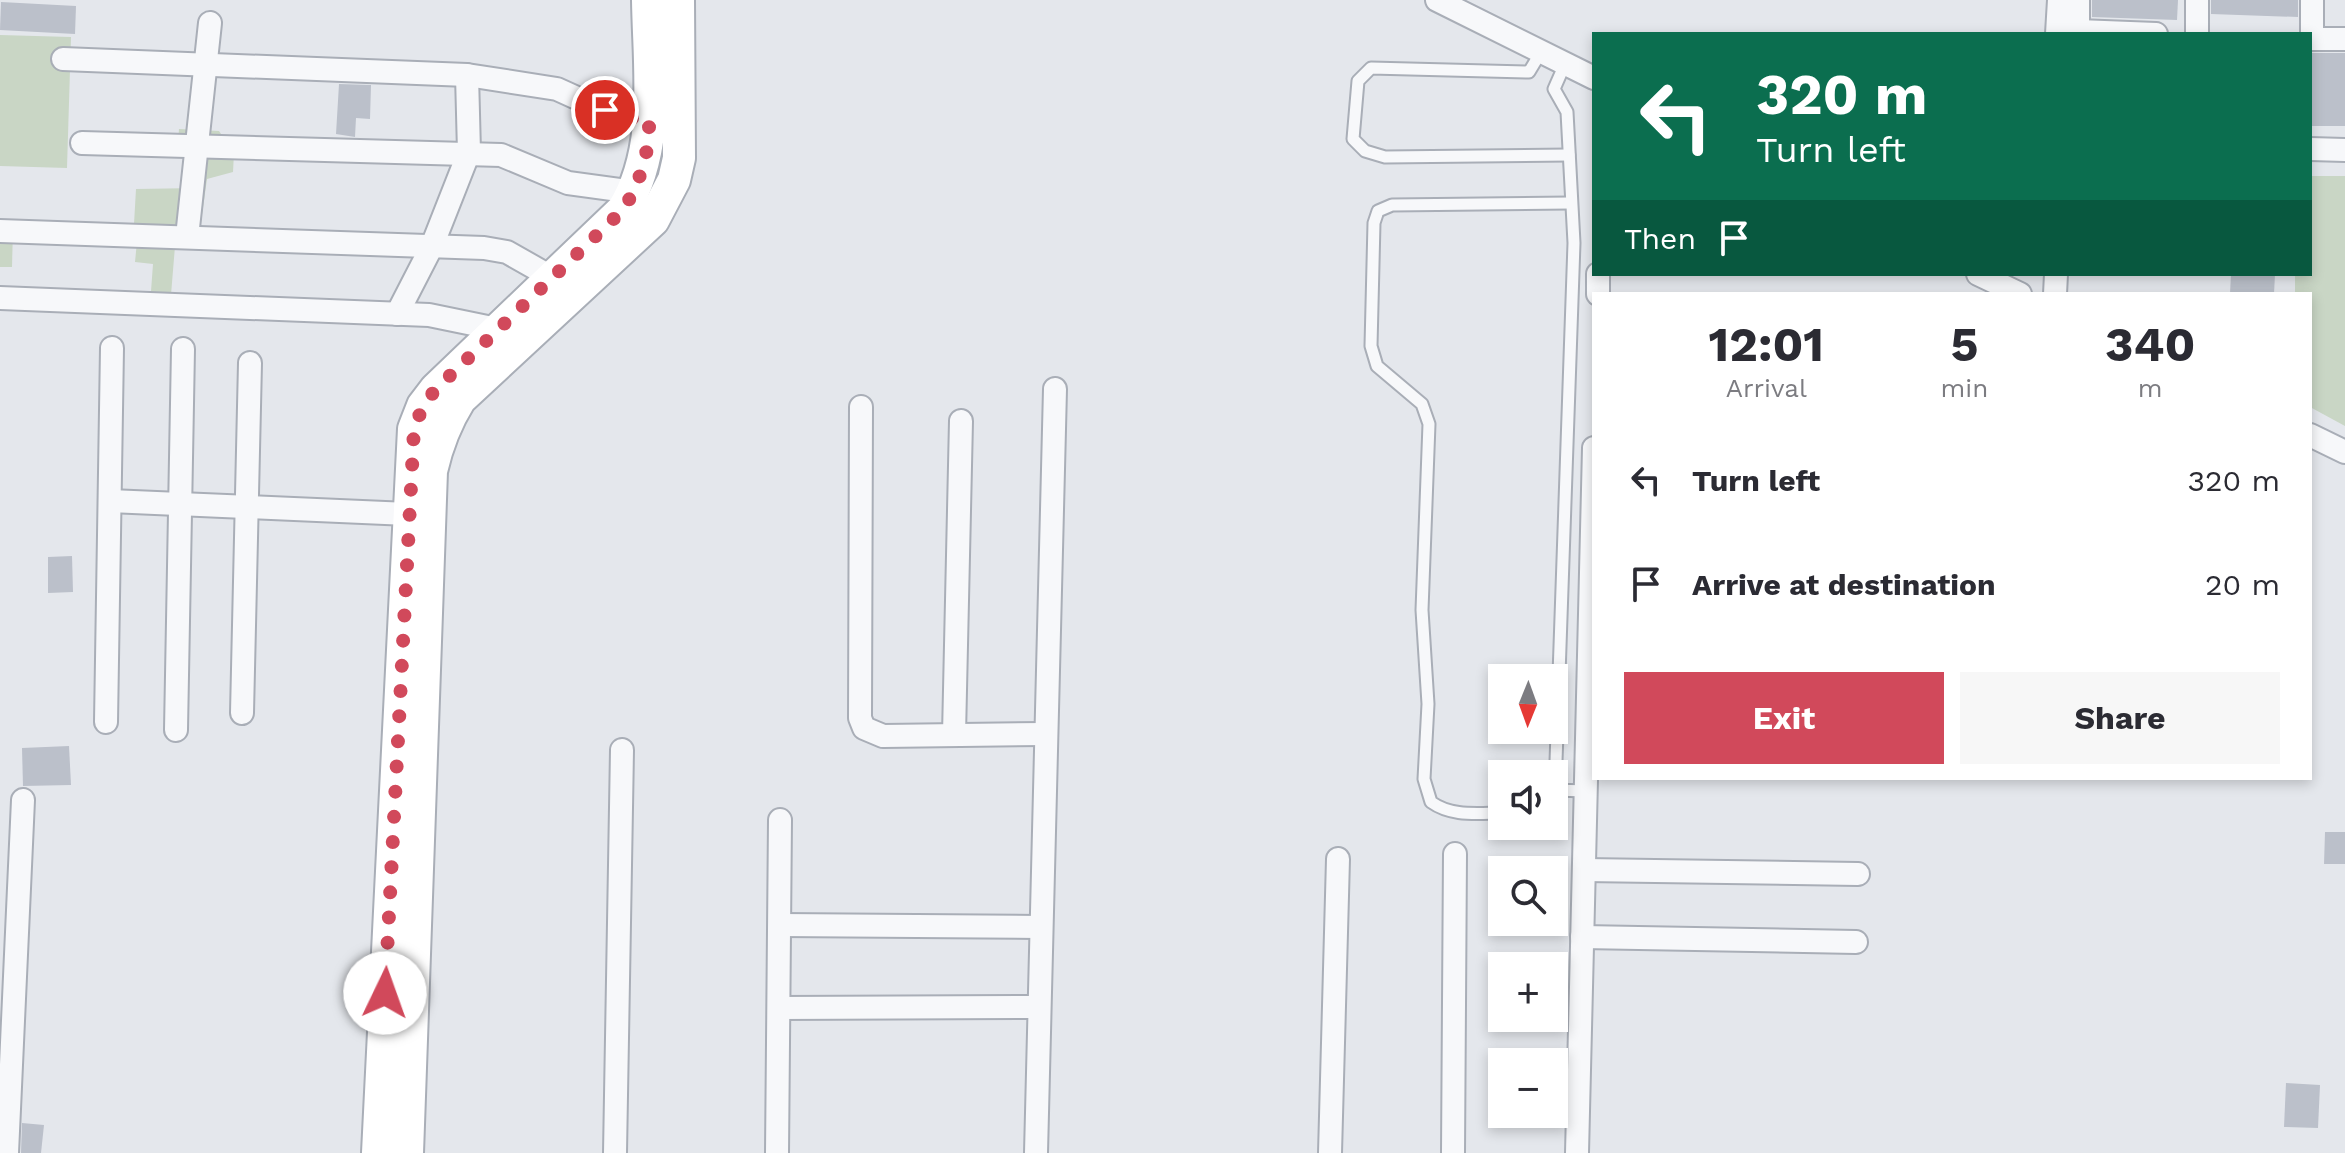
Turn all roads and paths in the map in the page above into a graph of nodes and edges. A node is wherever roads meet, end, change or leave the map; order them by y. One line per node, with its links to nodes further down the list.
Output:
1 (648, 0): 21 (street)
2 (678, 0): 76 (street)
3 (1437, 0): 15 (street)
4 (2059, 0): 9 (street)
5 (2078, 0): 10 (street)
6 (2197, 0): 11 (street)
7 (2312, 0): 12 (street)
8 (210, 23): 18 (street)
9 (2071, 32)
10 (2071, 32)
11 (2197, 32)
12 (2311, 32)
13 (2312, 39): 14 (street)
14 (2345, 39)
15 (1541, 52): 17 (street); 27 (lane)
16 (63, 59): 18 (street)
17 (1565, 64): 20 (street); 27 (lane)
18 (208, 65): 19 (street); 23 (street)
19 (467, 75): 21 (street); 26 (street)
20 (1592, 77)
21 (649, 119): 28 (street)
22 (82, 143): 23 (street)
23 (197, 145): 26 (street); 31 (street)
24 (2312, 149): 25 (street)
25 (2345, 150)
26 (469, 152): 28 (street); 32 (street)
27 (1569, 155): 29 (lane)
28 (634, 192): 34 (street)
29 (1570, 203): 58 (lane); 62 (lane)
30 (0, 231): 31 (street)
31 (187, 237): 32 (street)
32 (432, 246): 34 (street); 37 (street)
33 (1982, 276): 35 (street)
34 (551, 277): 38 (street)
35 (2016, 292)
36 (0, 298): 37 (street)
37 (397, 314): 38 (street)
38 (497, 329): 50 (street)
39 (112, 348): 47 (street)
40 (183, 349): 48 (street)
41 (250, 363): 49 (street)
42 (1055, 389): 55 (street)
43 (861, 407): 56 (street)
44 (961, 421): 56 (street)
45 (2312, 436): 46 (street)
46 (2345, 452)
47 (110, 501): 48 (street); 53 (street)
48 (181, 504): 49 (street); 54 (street)
49 (247, 506): 50 (street); 52 (street)
50 (408, 514): 75 (street)
51 (1592, 524): 59 (street)
52 (242, 713)
53 (106, 722)
54 (176, 730)
55 (1045, 734): 56 (street); 69 (street)
56 (954, 735)
57 (622, 750): 77 (street)
58 (1556, 760)
59 (1585, 791): 60 (lane); 66 (street)
60 (1568, 793)
61 (23, 800): 74 (street)
62 (1488, 813)
63 (780, 820): 68 (street)
64 (1455, 854): 81 (street)
65 (1338, 859): 80 (street)
66 (1584, 870): 67 (street); 70 (street)
67 (1858, 874)
68 (780, 925): 69 (street); 73 (street)
69 (1040, 927): 72 (street)
70 (1582, 937): 71 (street); 82 (street)
71 (1856, 942)
72 (1038, 1007): 73 (street); 79 (street)
73 (779, 1008): 78 (street)
74 (7, 1153)
75 (378, 1153)
76 (407, 1153)
77 (615, 1153)
78 (777, 1153)
79 (1036, 1153)
80 (1330, 1153)
81 (1453, 1153)
82 (1577, 1153)

